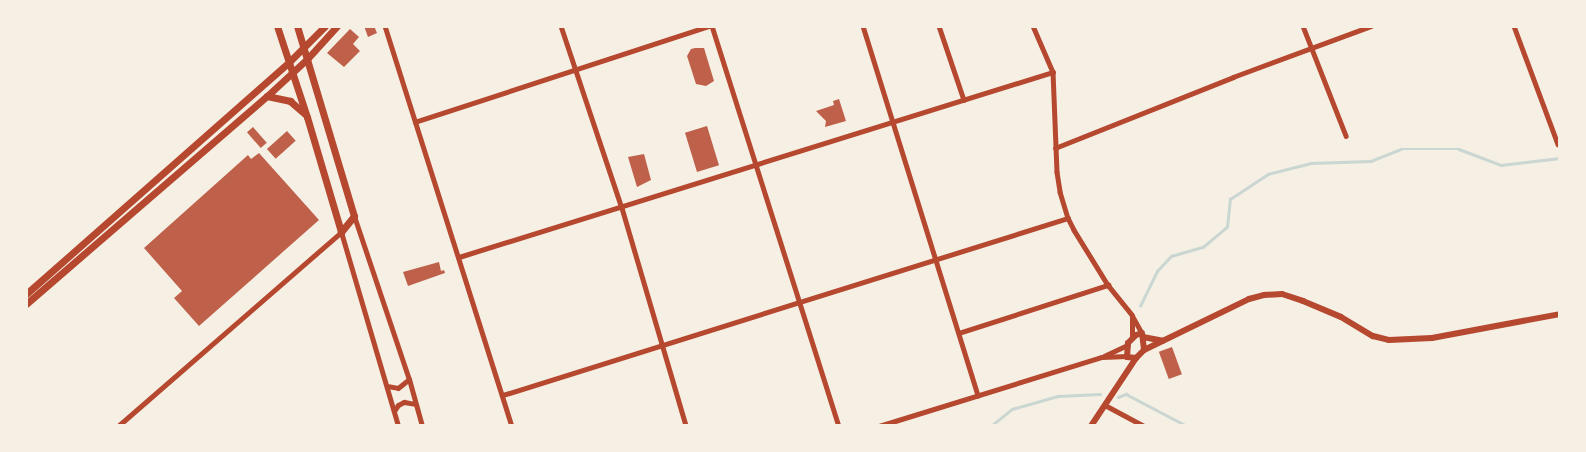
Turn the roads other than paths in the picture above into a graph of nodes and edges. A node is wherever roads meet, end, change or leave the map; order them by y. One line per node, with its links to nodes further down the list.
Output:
1 (277, 26): 17 (main road)
2 (297, 26): 14 (main road)
3 (325, 26): 14 (main road)
4 (337, 26): 16 (main road)
5 (385, 26): 24 (street)
6 (561, 26): 18 (street)
7 (711, 26): 18 (street); 29 (street)
8 (863, 26): 25 (street)
9 (939, 26): 22 (street)
10 (1033, 26): 20 (street)
11 (1304, 26): 15 (street)
12 (1371, 26): 15 (street)
13 (1514, 26): 27 (street)
14 (303, 48): 16 (main road); 17 (main road)
15 (1312, 48): 26 (street); 28 (street)
16 (308, 58): 19 (main road); 31 (main road)
17 (289, 62): 19 (main road); 37 (main road)
18 (576, 70): 24 (street); 30 (street)
19 (292, 72): 21 (main road); 23 (main road)
20 (1053, 72): 22 (street); 28 (street)
21 (267, 96): 23 (main road); 38 (main road)
22 (964, 100): 25 (street)
23 (307, 117): 33 (main road)
24 (415, 122): 34 (street)
25 (894, 122): 29 (street); 35 (street)
26 (1346, 136)
27 (1558, 144)
28 (1055, 148): 32 (street)
29 (756, 166): 30 (street); 39 (street)
30 (622, 208): 34 (street); 47 (street)
31 (354, 216): 33 (main road); 51 (street)
32 (1068, 218): 35 (street); 36 (street)
33 (341, 232): 52 (street); 58 (street)
34 (459, 257): 53 (street)
35 (937, 259): 39 (street); 42 (street)
36 (1108, 285): 41 (street); 42 (street)
37 (26, 294)
38 (26, 304)
39 (799, 304): 47 (street); 63 (street)
40 (1560, 314): 45 (main road)
41 (1132, 315): 43 (street); 44 (street)
42 (959, 333): 54 (street)
43 (1142, 335): 44 (main road); 45 (main road); 48 (main road)
44 (1132, 338): 46 (main road)
45 (1167, 341): 48 (main road)
46 (1128, 345): 49 (street); 50 (main road)
47 (662, 346): 53 (street); 62 (street)
48 (1144, 350): 50 (main road)
49 (1102, 357): 50 (street); 54 (street)
50 (1131, 357): 56 (main road)
51 (409, 379): 52 (street); 55 (street)
52 (387, 386): 57 (street)
53 (503, 395): 61 (street)
54 (978, 395): 64 (street)
55 (415, 404): 57 (street); 60 (street)
56 (1105, 405): 65 (main road); 66 (street)
57 (394, 412): 59 (street)
58 (121, 424)
59 (398, 426)
60 (422, 426)
61 (512, 426)
62 (686, 426)
63 (839, 426)
64 (879, 426)
65 (1092, 426)
66 (1144, 426)

